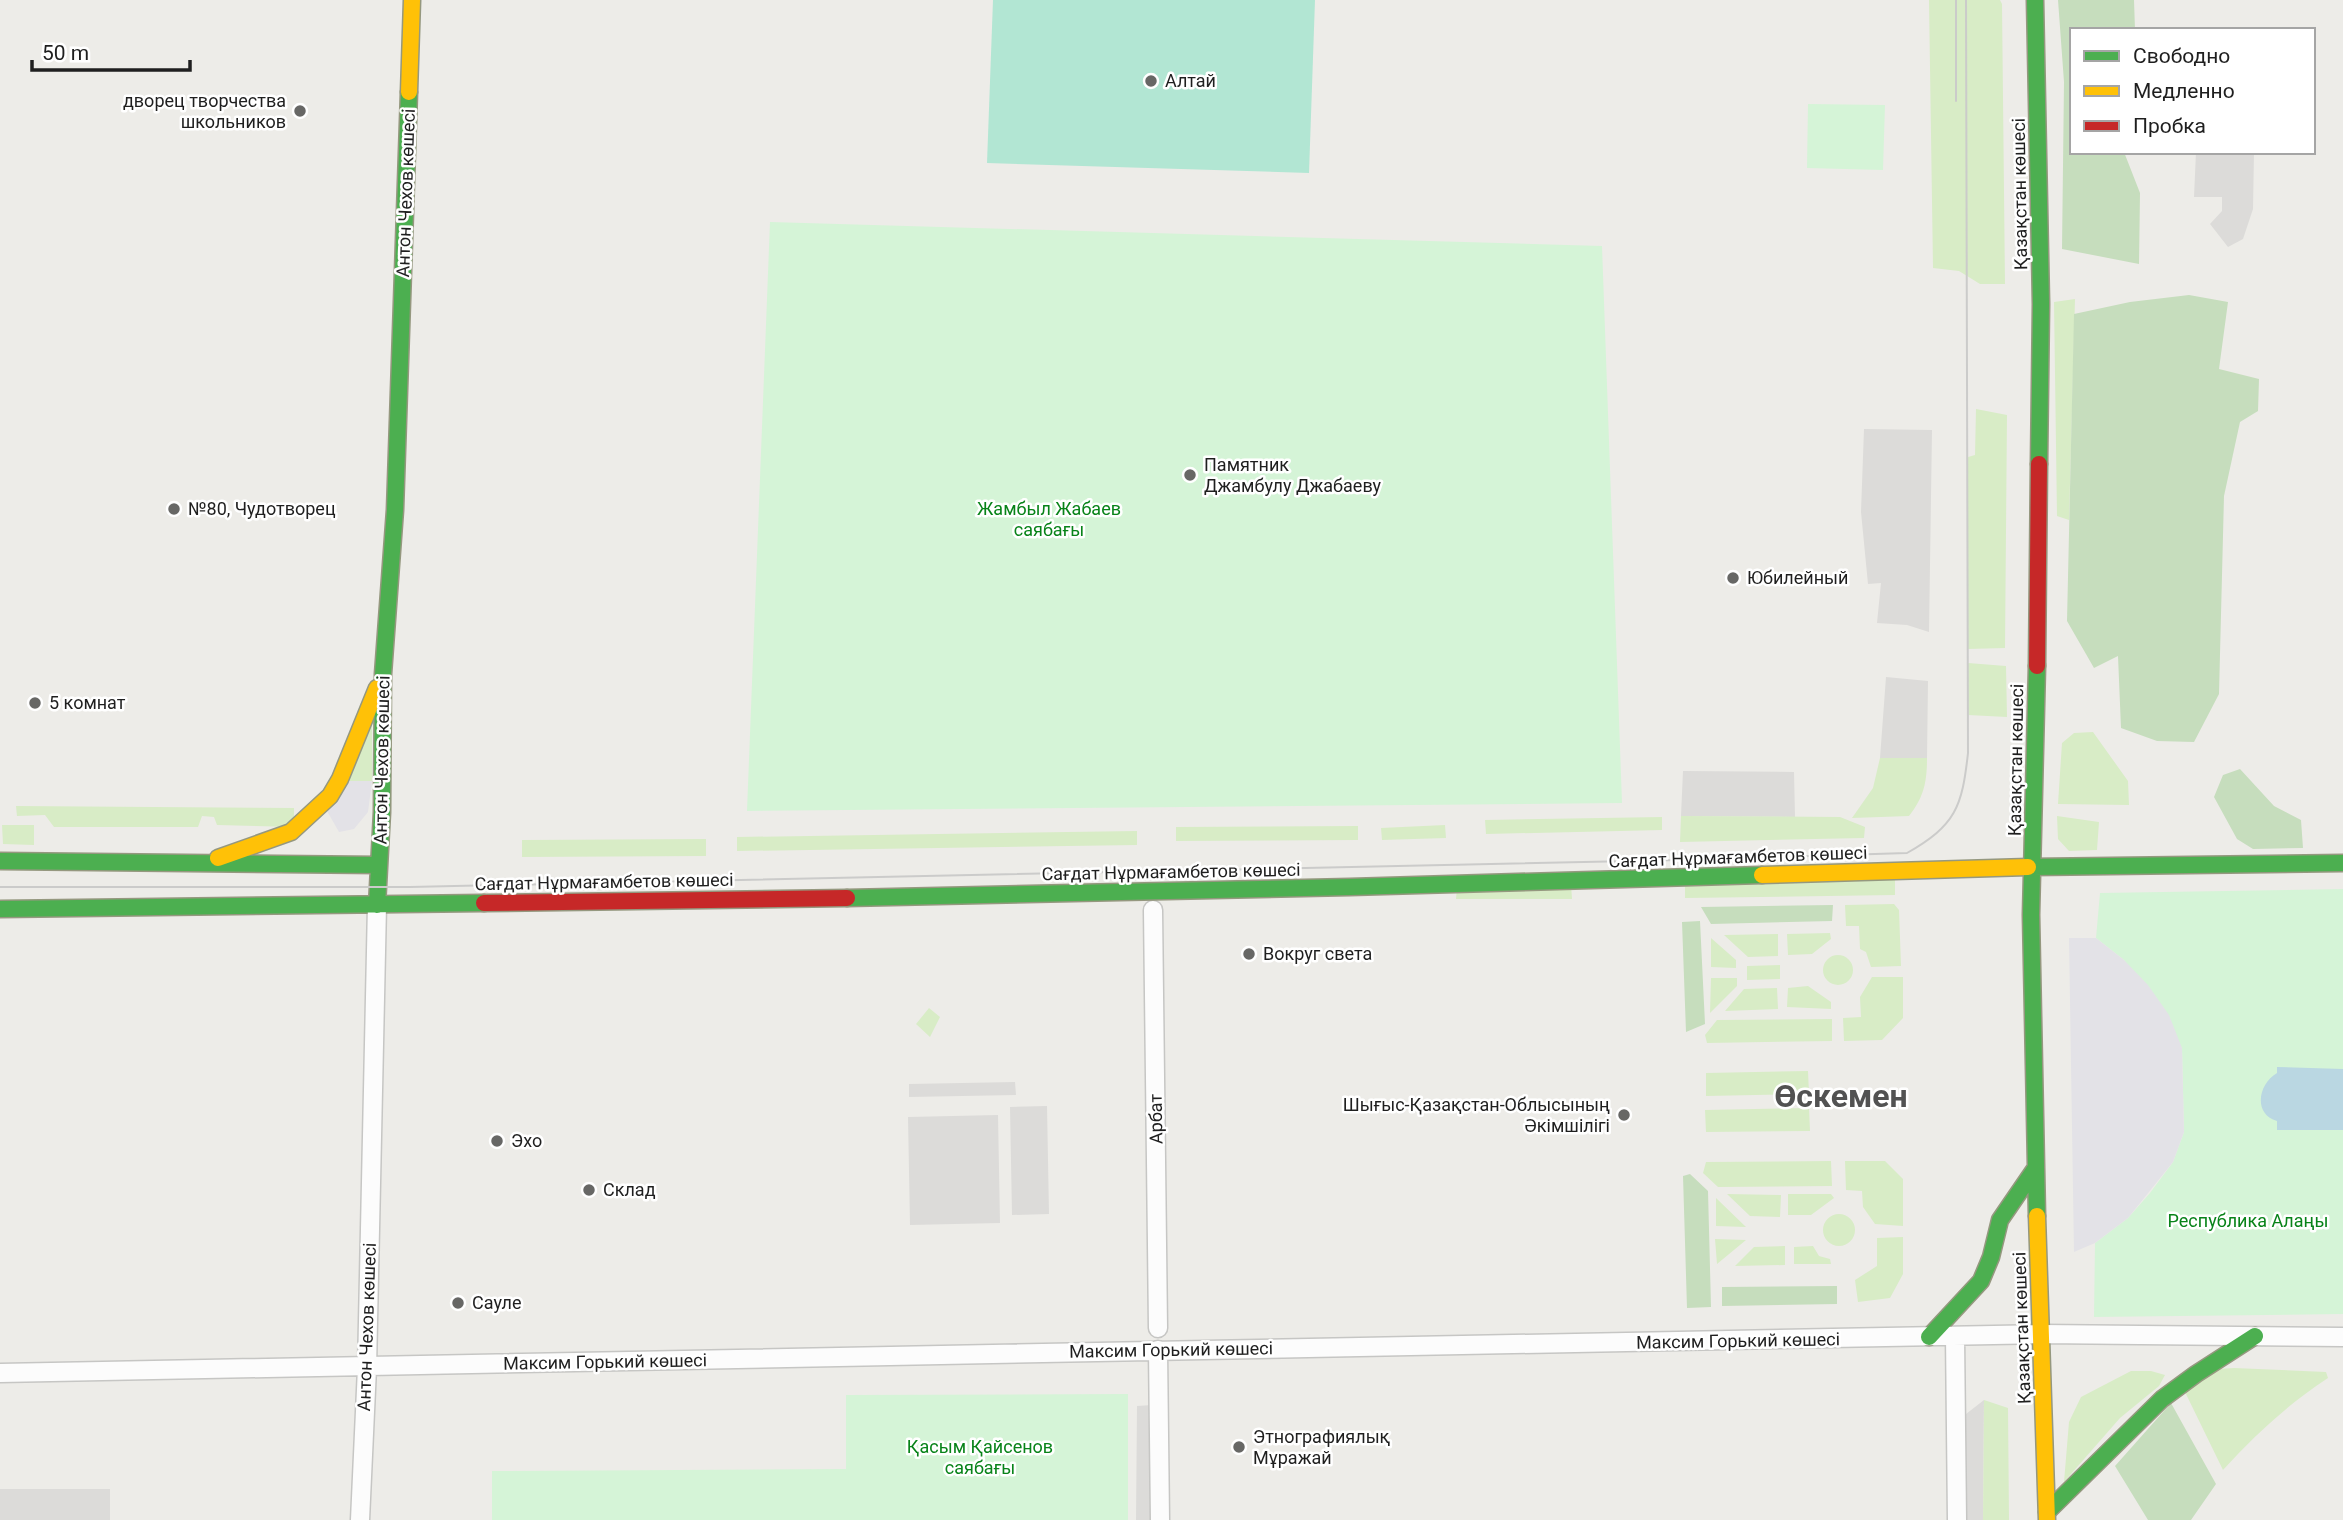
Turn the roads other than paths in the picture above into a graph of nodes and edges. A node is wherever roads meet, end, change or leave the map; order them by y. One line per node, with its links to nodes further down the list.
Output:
1 (412, 0): 3 (main road, Антон Чехов көшесі)
2 (2035, 0): 8 (main road, Қазақстан көшесі)
3 (383, 674): 6 (main road); 7 (main road, Антон Чехов көшесі)
4 (0, 861): 6 (main road)
5 (2343, 863): 8 (main road, Сағдат Нұрмағамбетов көшесі)
6 (202, 864): 7 (main road)
7 (379, 865): 9 (main road, Антон Чехов көшесі)
8 (2034, 867): 9 (main road, Сағдат Нұрмағамбетов көшесі); 12 (main road, Қазақстан көшесі)
9 (377, 905): 10 (main road, Сағдат Нұрмағамбетов көшесі); 20 (street, Антон Чехов көшесі)
10 (0, 909)
11 (1153, 909): 13 (street, Арбат)
12 (2035, 1169): 14 (main road, Қазақстан көшесі); 17 (main road)
13 (1158, 1328)
14 (2042, 1334): 15 (street, Максим Горький көшесі); 16 (street, Максим Горький көшесі); 22 (main road, Қазақстан көшесі)
15 (1955, 1336): 17 (street, Максим Горький көшесі); 25 (street)
16 (2255, 1336): 18 (street, Максим Горький көшесі); 22 (main road)
17 (1929, 1337): 19 (street, Максим Горький көшесі)
18 (2343, 1337)
19 (1158, 1350): 20 (street, Максим Горький көшесі); 24 (street)
20 (367, 1368): 21 (street, Максим Горький көшесі); 23 (street, Антон Чехов көшесі)
21 (0, 1373)
22 (2047, 1516)
23 (360, 1520)
24 (1160, 1520)
25 (1957, 1520)

